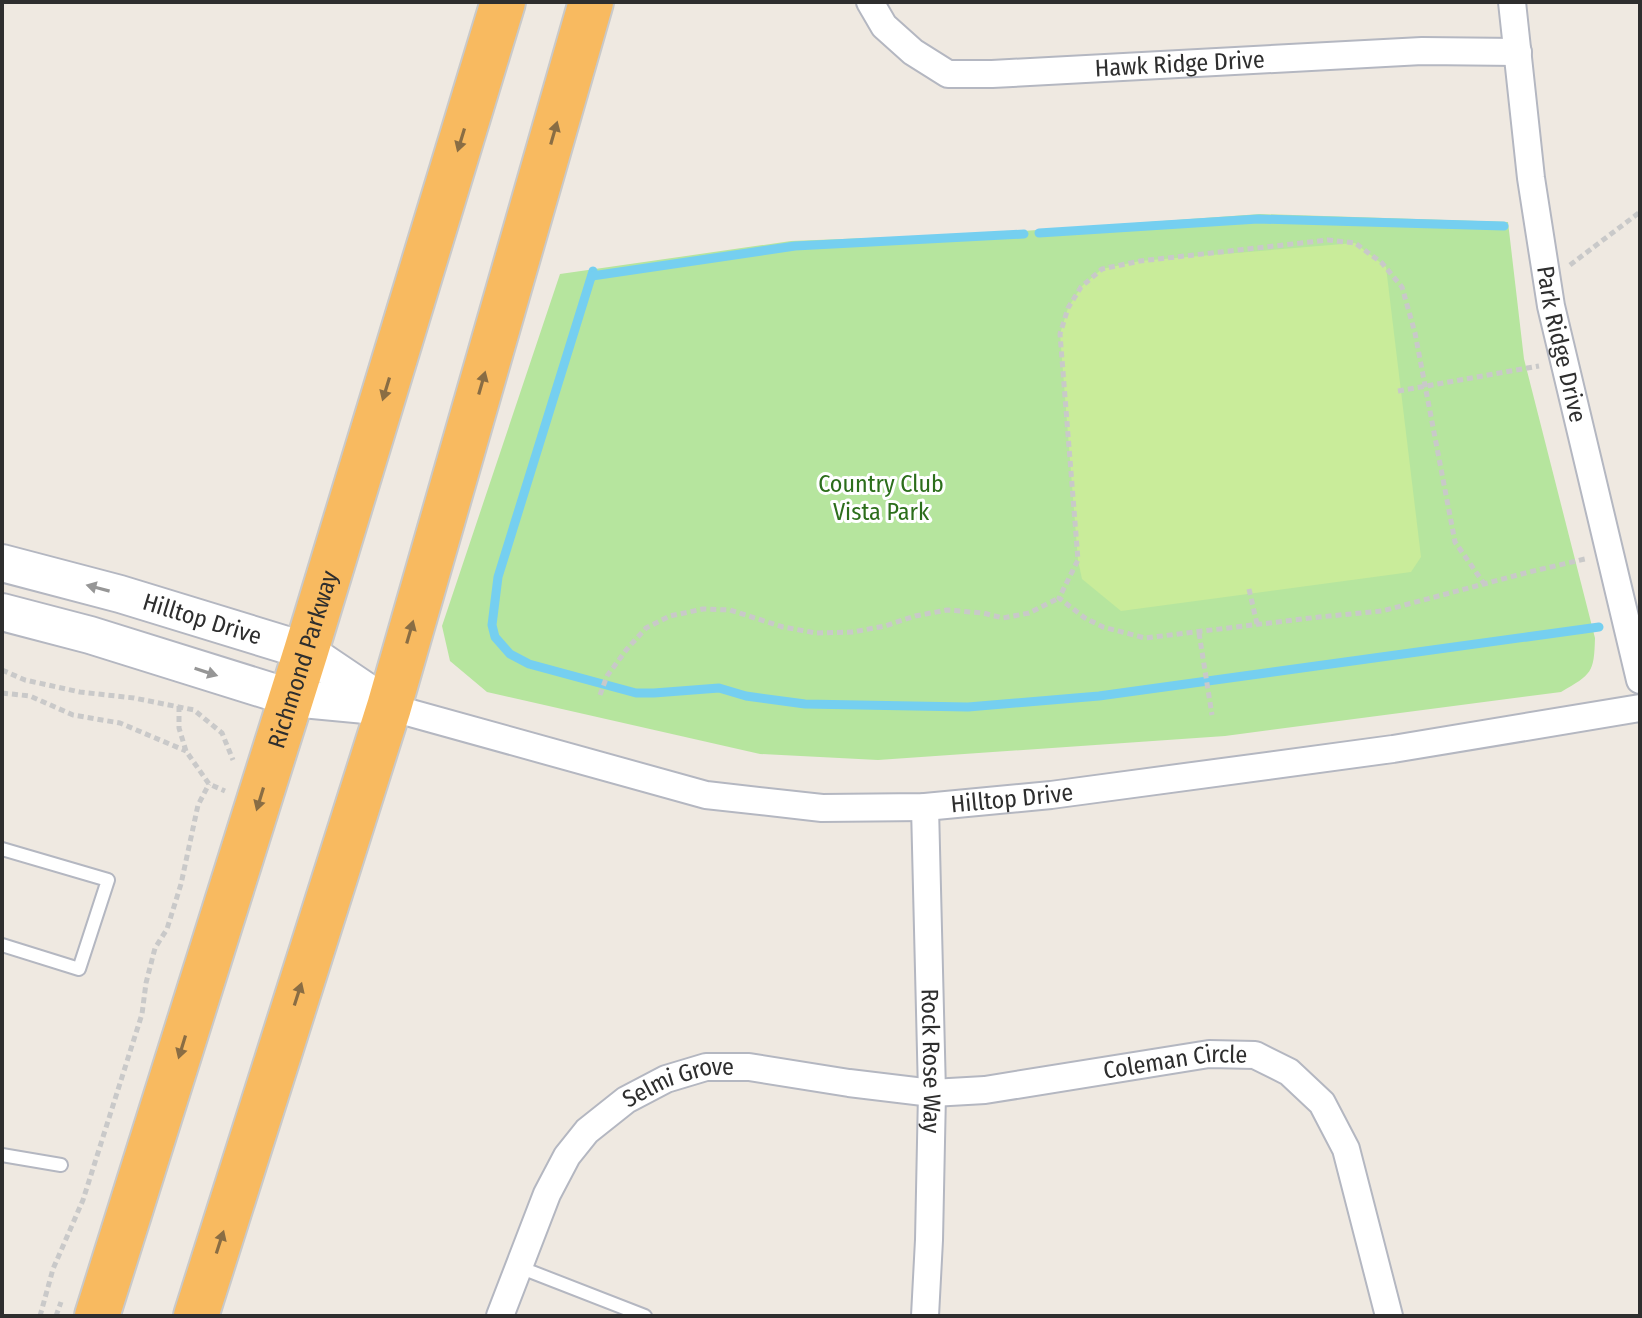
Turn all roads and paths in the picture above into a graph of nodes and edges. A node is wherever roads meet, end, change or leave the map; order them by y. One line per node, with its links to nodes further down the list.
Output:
1 (503, 2): 19 (highway, Richmond Parkway, one-way to 19)
2 (591, 2): 25 (highway, one-way to 2)
3 (870, 2): 5 (street, Hawk Ridge Drive)
4 (1512, 2): 5 (street, Park Ridge Drive)
5 (1518, 52): 7 (street, Park Ridge Drive)
6 (1640, 212): 7 (path)
7 (1547, 283): 11 (street, Park Ridge Drive)
8 (1532, 368): 9 (path)
9 (1425, 387): 10 (path); 13 (path); 15 (path)
10 (1398, 391)
11 (1610, 555): 13 (path); 21 (street, Park Ridge Drive)
12 (2, 563): 19 (main road, Hilltop Drive, one-way to 12)
13 (1485, 585): 17 (path)
14 (1249, 589): 17 (path)
15 (1059, 598): 18 (path); 22 (path)
16 (2, 612): 24 (main road, Hilltop Drive, one-way to 24)
17 (1257, 624): 18 (path)
18 (1199, 632): 27 (path)
19 (306, 651): 24 (highway, Richmond Parkway); 25 (main road, Hilltop Drive)
20 (2, 670): 28 (path)
21 (1640, 680)
22 (602, 692)
23 (2, 693): 28 (path)
24 (292, 698): 25 (main road, Hilltop Drive); 39 (highway, Richmond Parkway, one-way to 39)
25 (389, 707): 31 (street, Hilltop Drive); 40 (highway, one-way to 25)
26 (1640, 708): 31 (street, Hilltop Drive)
27 (1212, 715)
28 (186, 751): 29 (path)
29 (209, 784): 30 (path); 38 (path)
30 (229, 792)
31 (925, 807): 34 (street, Rock Rose Way)
32 (2, 849): 33 (lane)
33 (2, 945)
34 (932, 1093): 37 (street, Selmi Grove); 43 (street, Rock Rose Way); 44 (street, Coleman Circle)
35 (2, 1155): 36 (lane)
36 (61, 1165)
37 (519, 1267): 41 (street, Selmi Grove); 42 (lane)
38 (40, 1316)
39 (97, 1316)
40 (196, 1316)
41 (500, 1316)
42 (645, 1316)
43 (925, 1316)
44 (1389, 1316)

